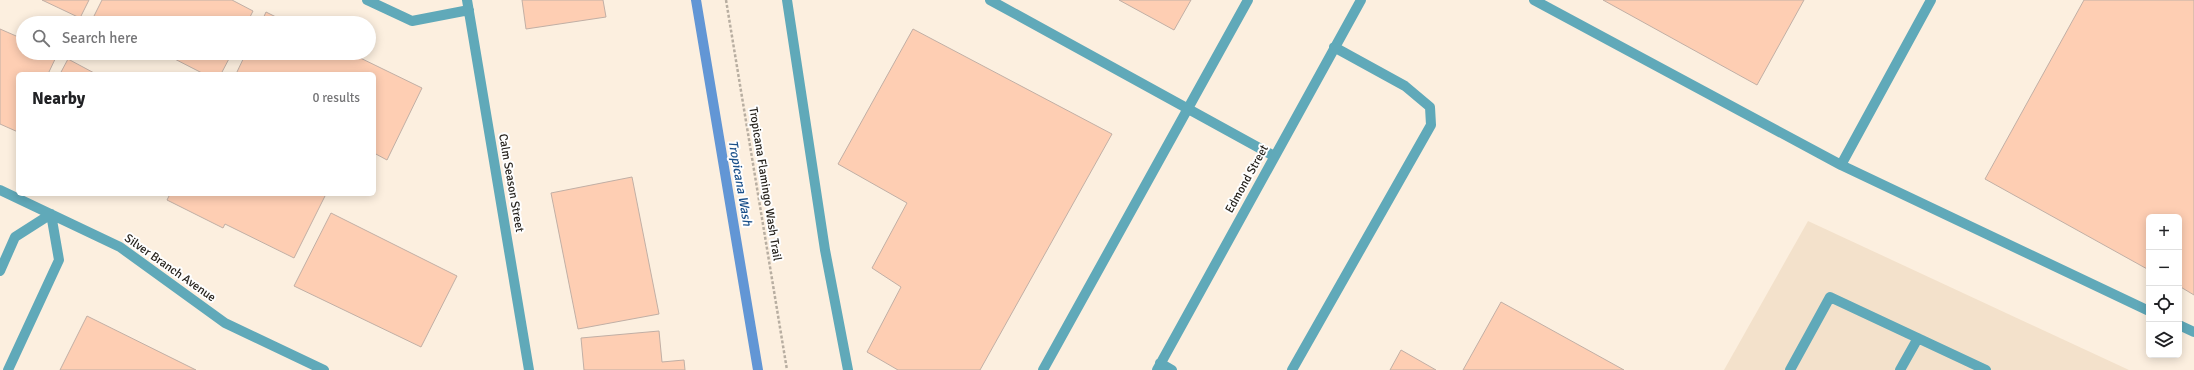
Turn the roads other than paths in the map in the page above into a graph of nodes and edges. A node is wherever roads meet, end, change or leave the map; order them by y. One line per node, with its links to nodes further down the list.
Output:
1 (367, 0): 8 (street)
2 (786, 0): 24 (street)
3 (990, 0): 10 (street)
4 (1248, 0): 10 (street)
5 (1361, 0): 9 (street, Edmond Street)
6 (1534, 0): 12 (street)
7 (1931, 0): 12 (street)
8 (468, 5): 23 (street, Calm Season Street)
9 (1334, 47): 11 (street, Edmond Street); 27 (street)
10 (1188, 108): 11 (street); 25 (street)
11 (1274, 156): 20 (street, Edmond Street)
12 (1841, 165): 16 (street)
13 (0, 190): 14 (street, Silver Branch Avenue)
14 (51, 214): 15 (street); 21 (street); 22 (street, Silver Branch Avenue)
15 (0, 271)
16 (2146, 309)
17 (2182, 326): 18 (street)
18 (2194, 332)
19 (1918, 338): 28 (street); 29 (street); 30 (street)
20 (1158, 367): 26 (street)
21 (8, 370)
22 (324, 370)
23 (530, 370)
24 (848, 370)
25 (1043, 370)
26 (1172, 370)
27 (1292, 370)
28 (1790, 370)
29 (1900, 370)
30 (1986, 370)

